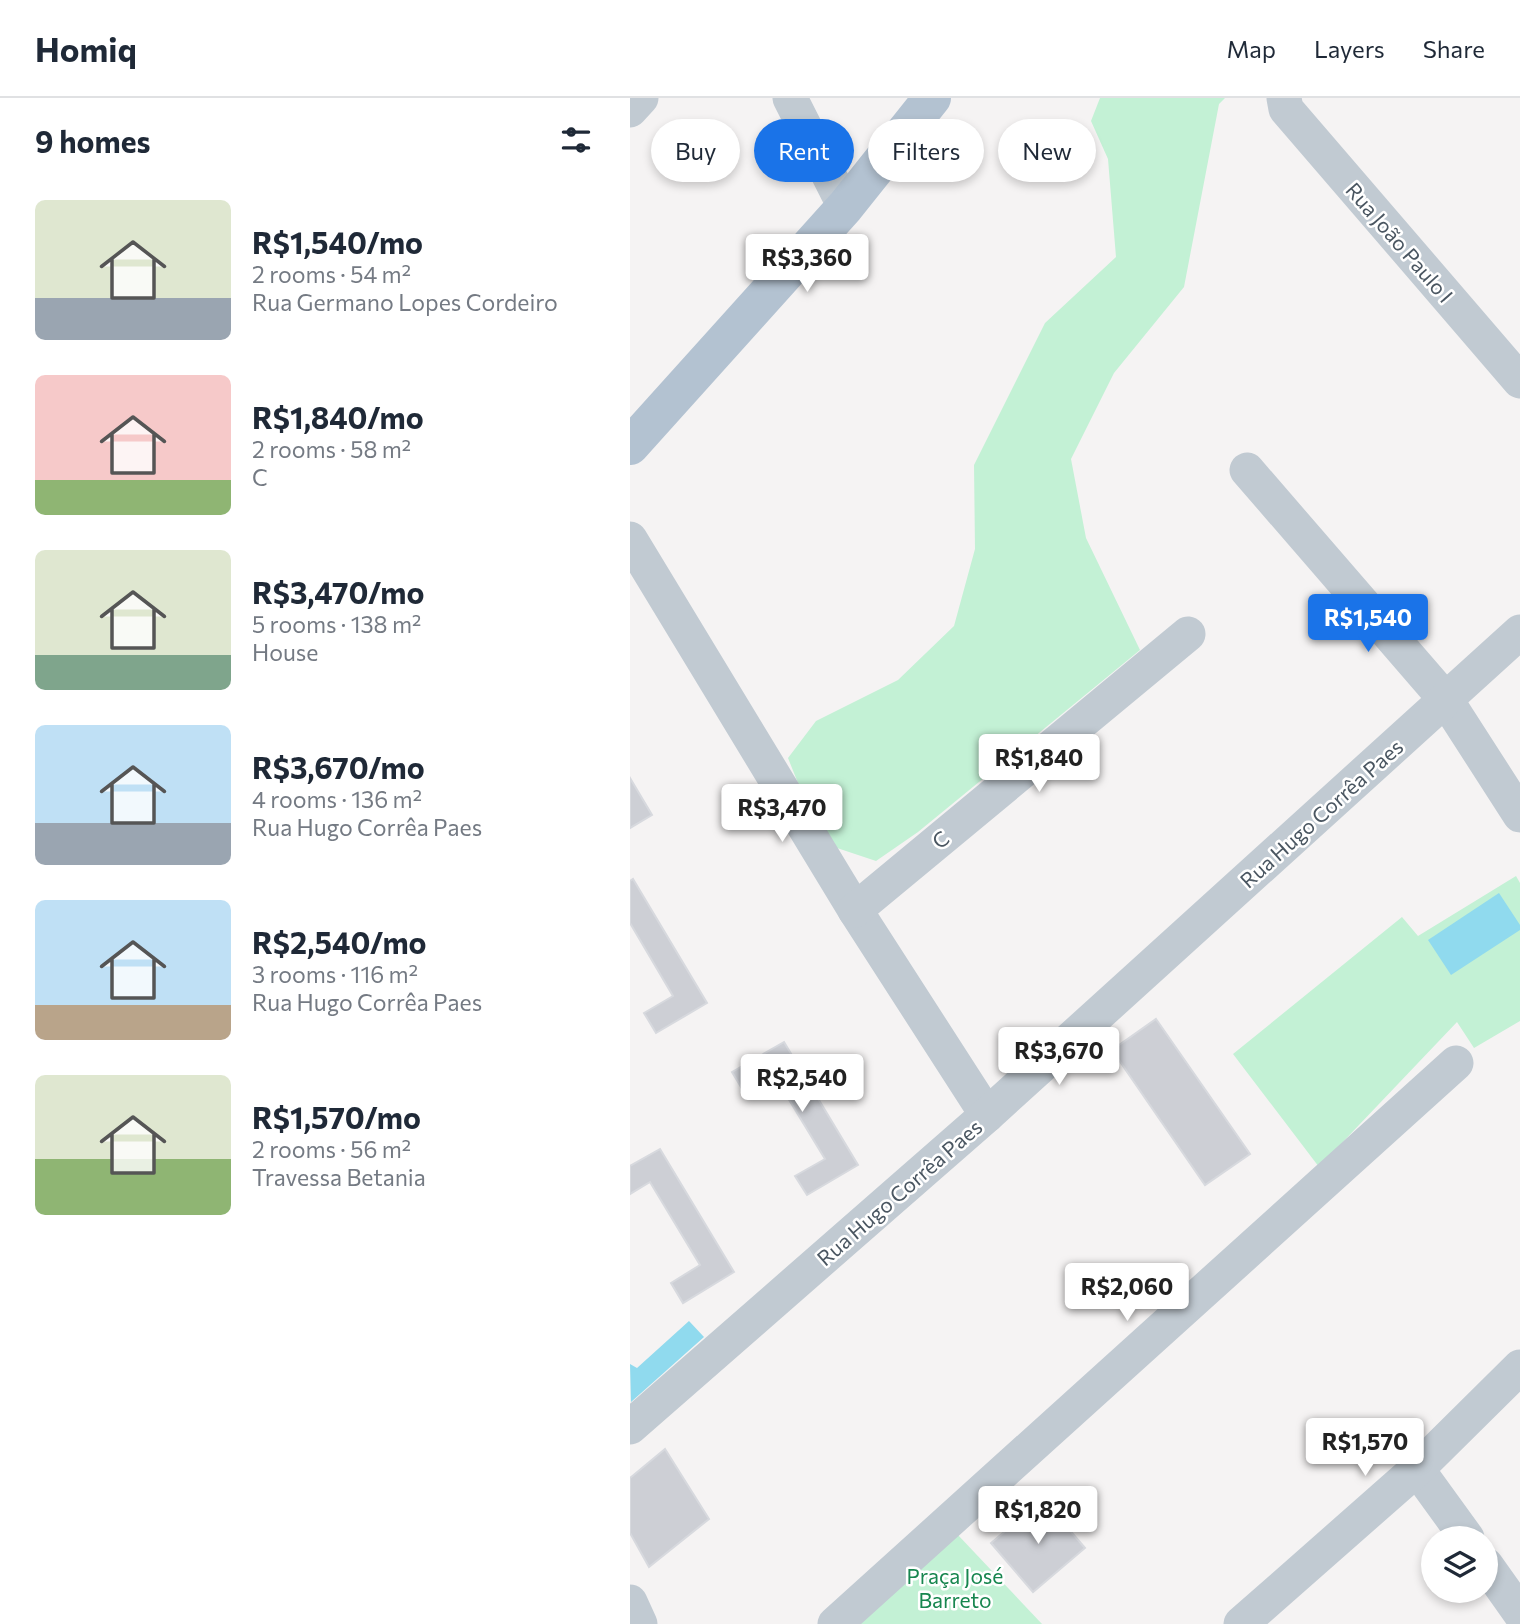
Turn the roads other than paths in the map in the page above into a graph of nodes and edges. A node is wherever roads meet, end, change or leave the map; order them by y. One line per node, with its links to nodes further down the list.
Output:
1 (641, 98): 5 (street)
2 (790, 98): 6 (street)
3 (932, 98): 6 (main road)
4 (1284, 99): 7 (street, Rua João Paulo I)
5 (630, 110)
6 (845, 207): 8 (main road)
7 (1520, 381)
8 (630, 446)
9 (1247, 470): 13 (street)
10 (630, 539): 15 (street)
11 (1520, 632): 13 (street, Rua Hugo Corrêa Paes)
12 (1188, 634): 15 (street, C)
13 (1446, 700): 14 (street); 17 (street, Rua Hugo Corrêa Paes)
14 (1520, 815)
15 (855, 910): 17 (street)
16 (1456, 1063): 26 (street)
17 (987, 1115): 19 (street, Rua Hugo Corrêa Paes)
18 (1520, 1367): 20 (street)
19 (630, 1427)
20 (1417, 1469): 21 (street); 27 (street)
21 (1458, 1526)
22 (1498, 1582): 24 (street)
23 (630, 1602): 25 (street)
24 (1520, 1613)
25 (640, 1624)
26 (835, 1624)
27 (1241, 1624)

